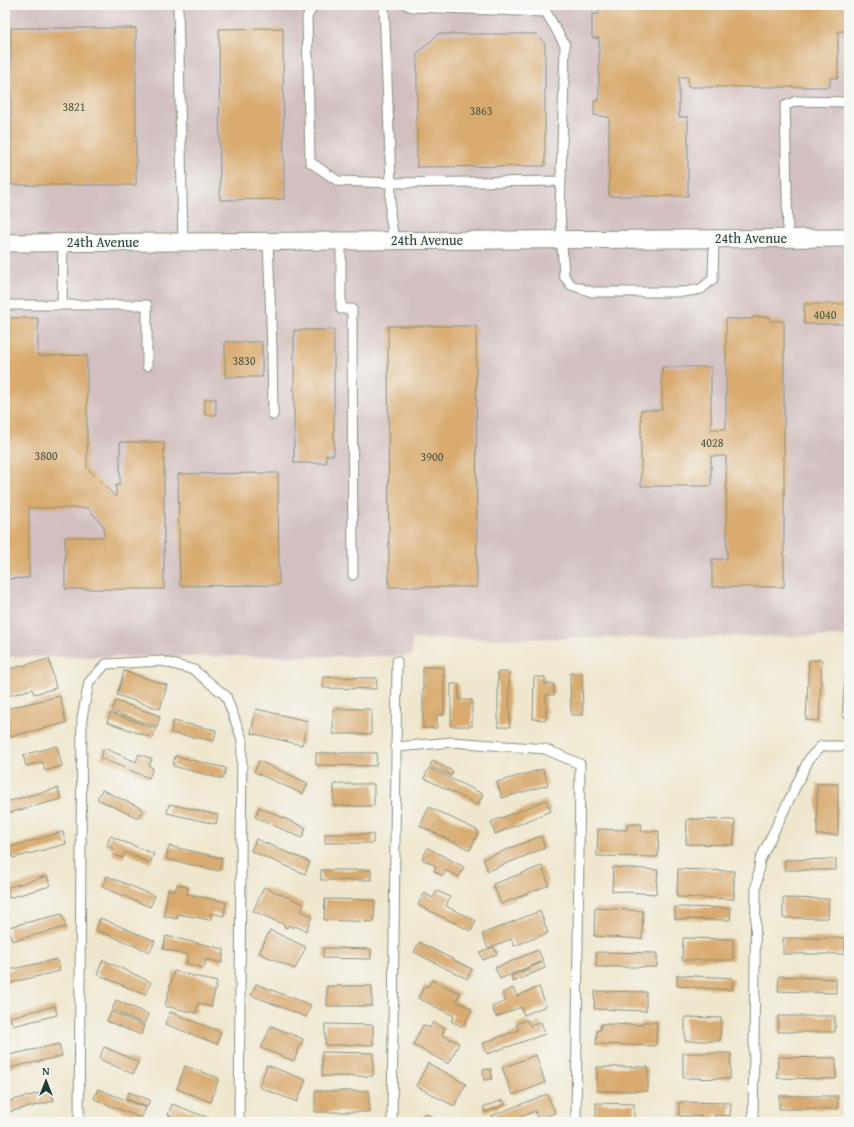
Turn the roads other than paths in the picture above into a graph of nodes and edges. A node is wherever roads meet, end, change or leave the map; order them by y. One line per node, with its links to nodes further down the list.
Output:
1 (178, 5): 16 (lane)
2 (314, 5): 7 (lane)
3 (384, 5): 7 (lane)
4 (407, 5): 6 (lane)
5 (849, 98): 9 (lane)
6 (561, 181): 7 (lane); 11 (lane)
7 (391, 183): 12 (lane)
8 (714, 238): 9 (street, 24th Avenue); 11 (street, 24th Avenue); 11 (lane)
9 (788, 238): 10 (street, 24th Avenue)
10 (849, 238)
11 (563, 239): 12 (street, 24th Avenue)
12 (394, 240): 14 (street, 24th Avenue)
13 (268, 241): 14 (street, 24th Avenue); 16 (street, 24th Avenue); 21 (lane)
14 (341, 241): 22 (lane)
15 (64, 242): 16 (street, 24th Avenue); 17 (street, 24th Avenue); 19 (lane)
16 (182, 242)
17 (5, 243)
18 (5, 305): 19 (lane)
19 (62, 305): 20 (lane)
20 (147, 366)
21 (273, 414)
22 (353, 575)
23 (397, 661): 25 (lane)
24 (849, 746): 30 (lane)
25 (397, 748): 28 (lane); 29 (lane)
26 (79, 1122): 27 (lane)
27 (238, 1122)
28 (392, 1122)
29 (576, 1122)
30 (753, 1122)

